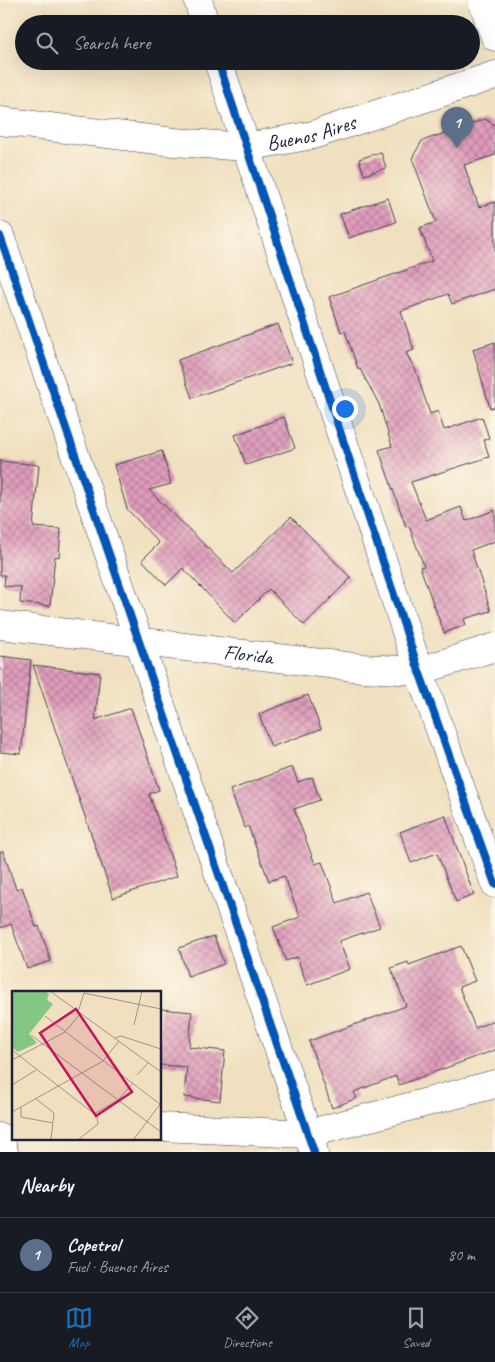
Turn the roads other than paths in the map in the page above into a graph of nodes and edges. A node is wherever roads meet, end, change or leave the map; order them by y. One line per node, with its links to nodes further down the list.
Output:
1 (198, 0): 3 (street)
2 (482, 0): 4 (street)
3 (203, 15)
4 (494, 33)
5 (221, 70): 8 (street)
6 (495, 76): 8 (street, Buenos Aires)
7 (0, 121): 8 (street, Buenos Aires)
8 (246, 147): 13 (street)
9 (0, 236): 11 (street)
10 (0, 625): 11 (street, Florida)
11 (138, 642): 13 (street, Florida); 18 (street)
12 (495, 647): 13 (street, Florida)
13 (419, 671): 14 (street)
14 (495, 884)
15 (495, 1084): 18 (street)
16 (161, 1127): 18 (street)
17 (0, 1137): 19 (street)
18 (311, 1143)
19 (4, 1152)

